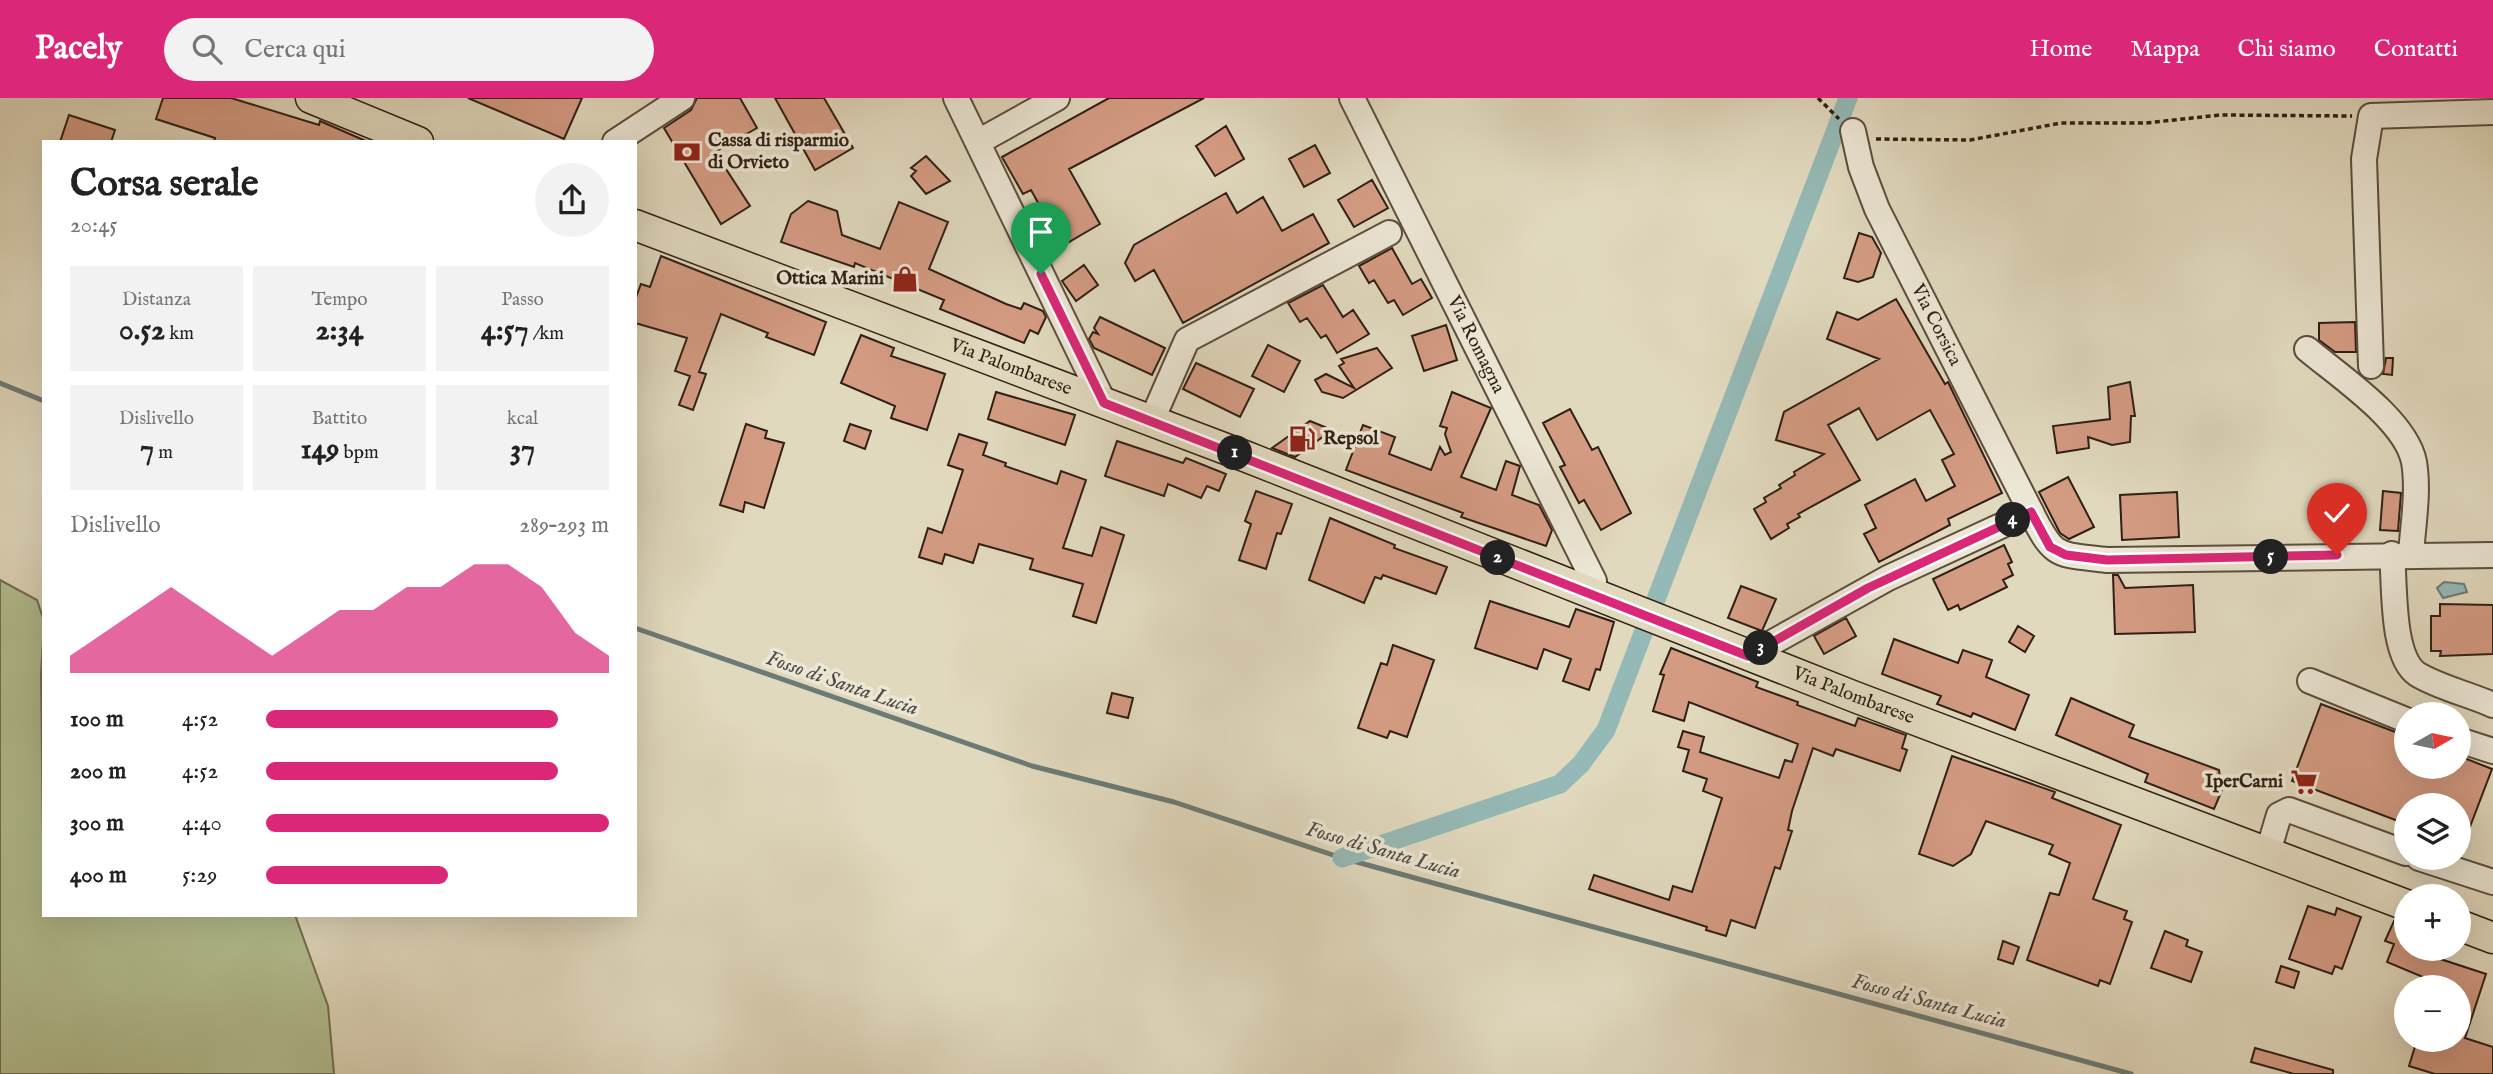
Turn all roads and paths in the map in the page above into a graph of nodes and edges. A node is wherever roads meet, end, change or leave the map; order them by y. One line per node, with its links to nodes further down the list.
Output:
1 (311, 98): 11 (main road)
2 (682, 98): 12 (street)
3 (956, 98): 13 (street)
4 (1057, 98): 13 (street)
5 (1352, 98): 23 (street, Via Romagna)
6 (1818, 98): 7 (path)
7 (1826, 108)
8 (2493, 112): 9 (street)
9 (2371, 116): 10 (path); 17 (street)
10 (1853, 131): 20 (street, Via Corsica)
11 (413, 140)
12 (618, 140)
13 (978, 142): 18 (street)
14 (637, 226): 18 (main road, Via Palombarese)
15 (1389, 233): 19 (street)
16 (2307, 349): 21 (street)
17 (2371, 366)
18 (1104, 403): 19 (main road, Via Palombarese)
19 (1151, 422): 23 (main road, Via Palombarese)
20 (2031, 512): 21 (street, Via Corsica); 24 (street)
21 (2402, 554): 22 (street, Via Corsica); 26 (street)
22 (2493, 555)
23 (1590, 594): 24 (main road, Via Palombarese)
24 (1748, 656): 31 (main road, Via Palombarese)
25 (2310, 681): 27 (street)
26 (2493, 705)
27 (2394, 715)
28 (2471, 744): 29 (street)
29 (2493, 751)
30 (2394, 849): 31 (street)
31 (2268, 852): 34 (main road, Via Palombarese)
32 (2456, 870): 33 (street)
33 (2493, 882)
34 (2394, 900)
35 (2471, 930): 36 (main road)
36 (2493, 938)

